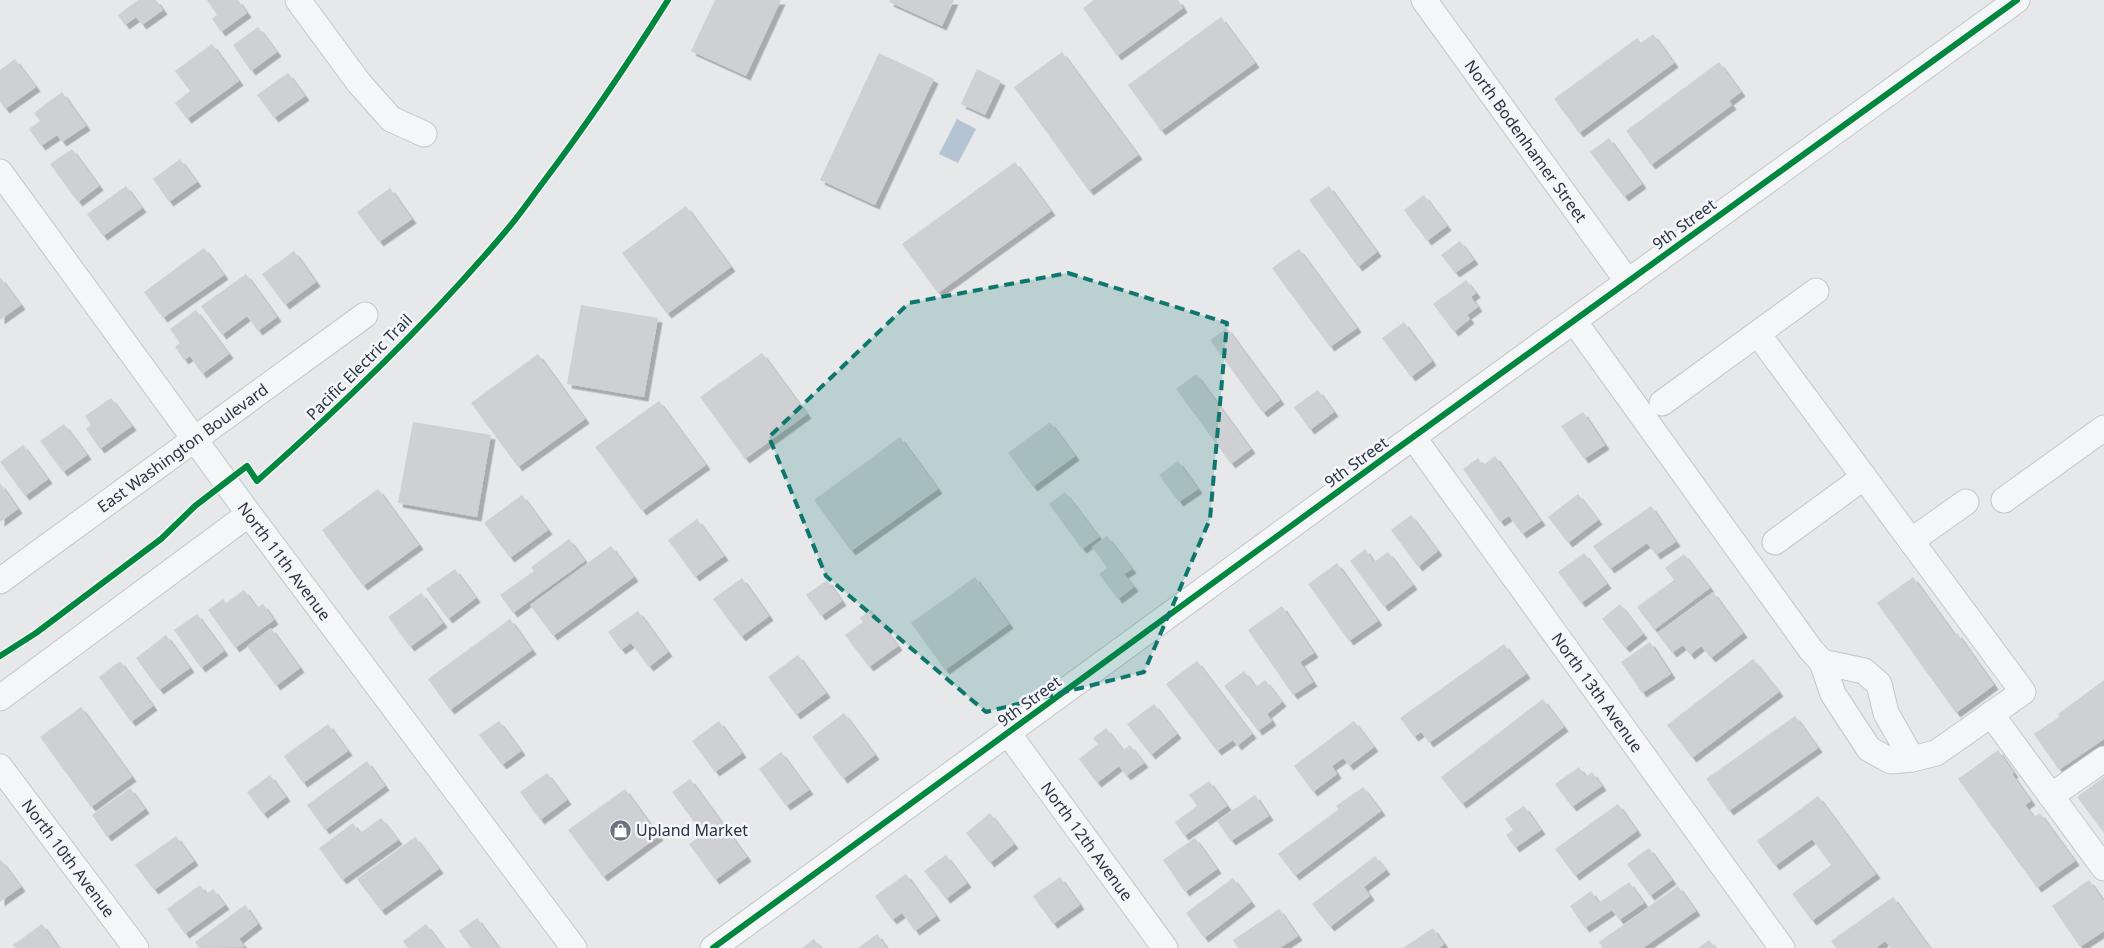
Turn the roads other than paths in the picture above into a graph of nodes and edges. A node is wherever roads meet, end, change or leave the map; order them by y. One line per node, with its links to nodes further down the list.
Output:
1 (298, 0): 4 (street)
2 (1424, 0): 6 (street, North Bodenhamer Street)
3 (2017, 0): 6 (street, 9th Street)
4 (424, 134)
5 (0, 172): 14 (street, North 11th Avenue)
6 (1628, 282): 9 (street, 9th Street)
7 (1816, 291): 10 (street)
8 (365, 315): 14 (street, East Washington Boulevard)
9 (1574, 321): 13 (street, 9th Street); 22 (street)
10 (1758, 334): 11 (street); 15 (street)
11 (1662, 403)
12 (2104, 428): 16 (street)
13 (1413, 437): 27 (street, 9th Street); 37 (street, North 13th Avenue)
14 (194, 438): 18 (street, North 11th Avenue); 21 (street, East Washington Boulevard)
15 (1864, 477): 19 (street); 20 (street)
16 (2004, 500)
17 (1966, 502): 19 (street)
18 (249, 514): 23 (street); 34 (street, North 11th Avenue)
19 (1911, 541): 25 (street)
20 (1775, 542)
21 (0, 581)
22 (1822, 662): 24 (street); 26 (street)
23 (0, 698)
24 (1886, 712): 26 (street); 28 (street)
25 (1991, 714): 28 (street); 31 (street)
26 (1853, 726): 28 (street)
27 (1008, 733): 35 (street, 9th Street); 36 (street, North 12th Avenue)
28 (1912, 759)
29 (2104, 759): 31 (street)
30 (0, 767): 33 (street, North 10th Avenue)
31 (2051, 796): 32 (street)
32 (2104, 868)
33 (136, 948)
34 (574, 948)
35 (713, 948)
36 (1165, 948)
37 (1782, 948)

